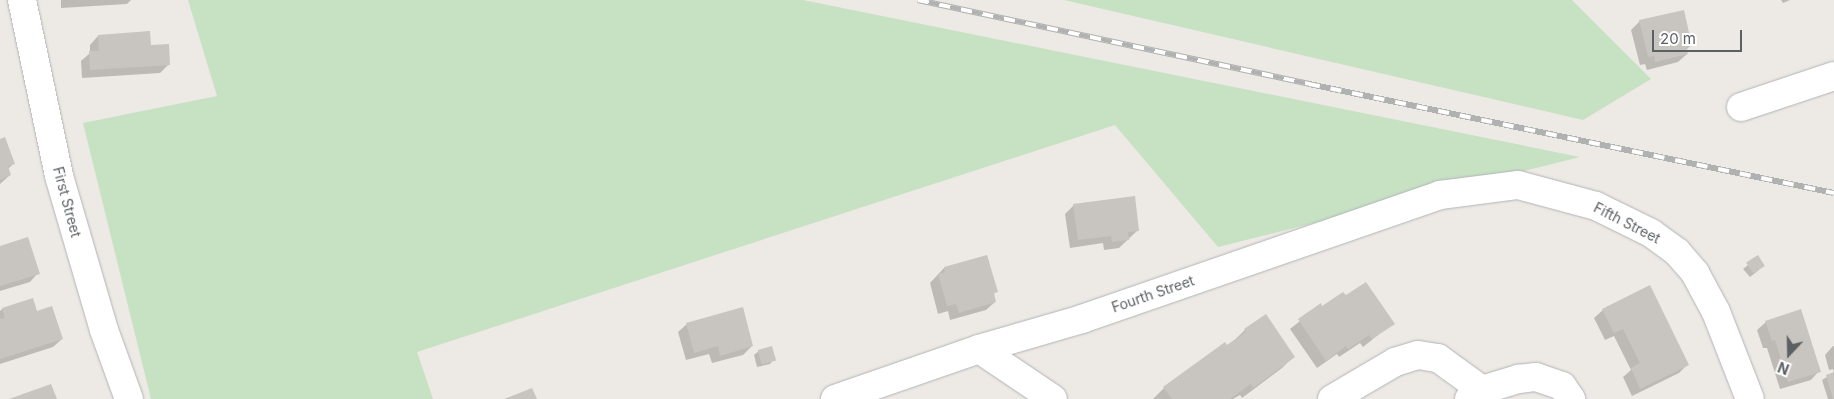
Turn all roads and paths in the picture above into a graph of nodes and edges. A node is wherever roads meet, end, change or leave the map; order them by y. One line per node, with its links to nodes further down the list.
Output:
1 (22, 0): 7 (street, First Street)
2 (1834, 76): 3 (street)
3 (1741, 107)
4 (1472, 191): 5 (street, Fourth Street); 12 (street, Fifth Street)
5 (979, 349): 8 (street, Fourth Street); 9 (street)
6 (1476, 395): 10 (street); 11 (street)
7 (129, 399)
8 (835, 399)
9 (1053, 399)
10 (1332, 399)
11 (1571, 399)
12 (1750, 399)

